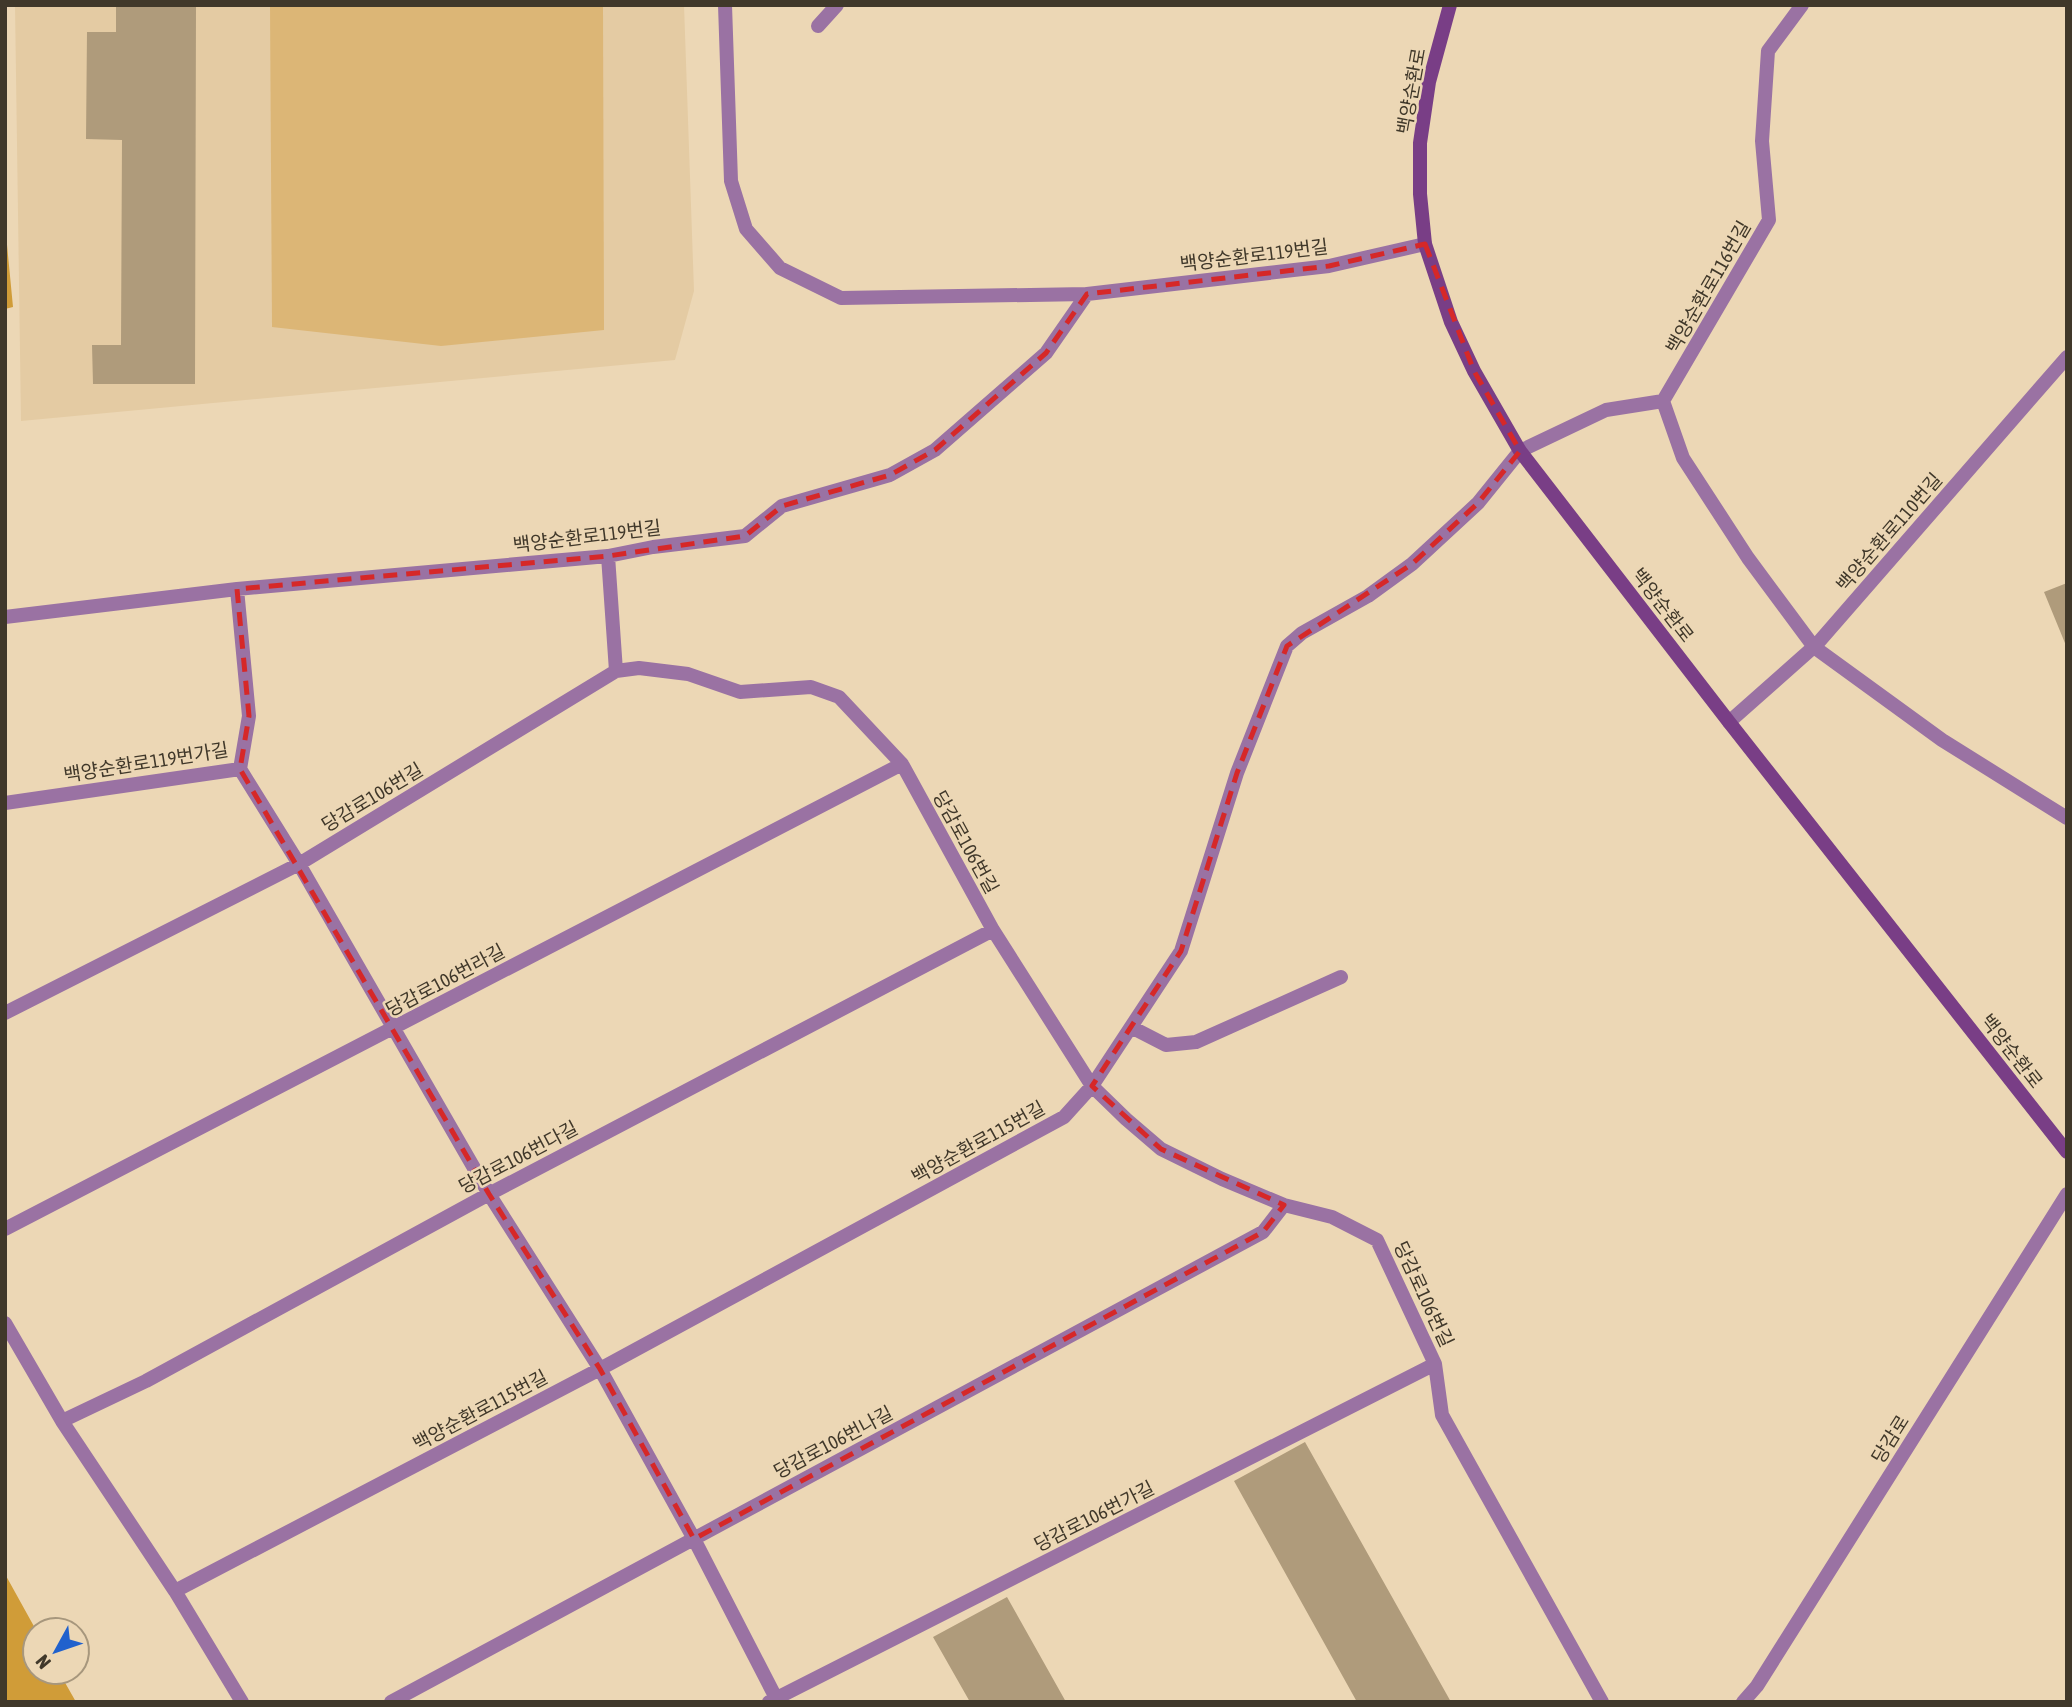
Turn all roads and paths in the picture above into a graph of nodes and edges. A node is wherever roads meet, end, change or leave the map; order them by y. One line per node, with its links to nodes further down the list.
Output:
1 (725, 5): 7 (street, 백양순환로119번길)
2 (837, 5): 5 (street)
3 (1450, 5): 6 (main road, 백양순환로)
4 (1802, 5): 9 (street, 백양순환로116번길)
5 (818, 26)
6 (1425, 244): 7 (street, 백양순환로119번길); 10 (main road, 백양순환로)
7 (1087, 294): 11 (street, 백양순환로119번길)
8 (2067, 357): 14 (street, 백양순환로110번길)
9 (1663, 401): 10 (street); 14 (street)
10 (1520, 451): 16 (main road, 백양순환로); 25 (street, 백양순환로115번길)
11 (608, 556): 12 (street, 백양순환로119번길); 15 (street)
12 (237, 589): 13 (street, 백양순환로119번길); 18 (street, 백양순환로119번가길)
13 (5, 617)
14 (1814, 647): 16 (street, 백양순환로110번길); 20 (street)
15 (616, 671): 17 (street, 당감로106번길); 21 (street, 당감로106번길)
16 (1729, 722): 28 (main road, 백양순환로)
17 (902, 764): 22 (street, 당감로106번길); 26 (street, 당감로106번라길)
18 (240, 769): 19 (street, 백양순환로119번가길); 21 (street)
19 (5, 803)
20 (2067, 818)
21 (299, 864): 24 (street, 당감로106번길); 26 (street)
22 (993, 929): 27 (street, 당감로106번길); 29 (street, 당감로106번다길)
23 (1341, 976): 25 (street)
24 (5, 1013)
25 (1131, 1027): 27 (street, 백양순환로115번길)
26 (393, 1029): 29 (street); 32 (street, 당감로106번라길)
27 (1093, 1086): 31 (street, 당감로106번길); 35 (street, 백양순환로115번길)
28 (2067, 1152)
29 (489, 1194): 35 (street); 36 (street, 당감로106번다길)
30 (2067, 1194): 43 (street, 당감로)
31 (1284, 1205): 34 (street, 당감로106번길); 37 (street, 당감로106번나길)
32 (5, 1229)
33 (5, 1323): 36 (street)
34 (1436, 1364): 39 (street, 당감로106번가길); 42 (street, 당감로106번길)
35 (600, 1369): 37 (street); 38 (street, 백양순환로115번길)
36 (62, 1421): 38 (street)
37 (694, 1539): 39 (street); 41 (street, 당감로106번나길)
38 (175, 1591): 40 (street)
39 (773, 1700)
40 (242, 1702)
41 (391, 1702)
42 (1602, 1702)
43 (1743, 1702)

